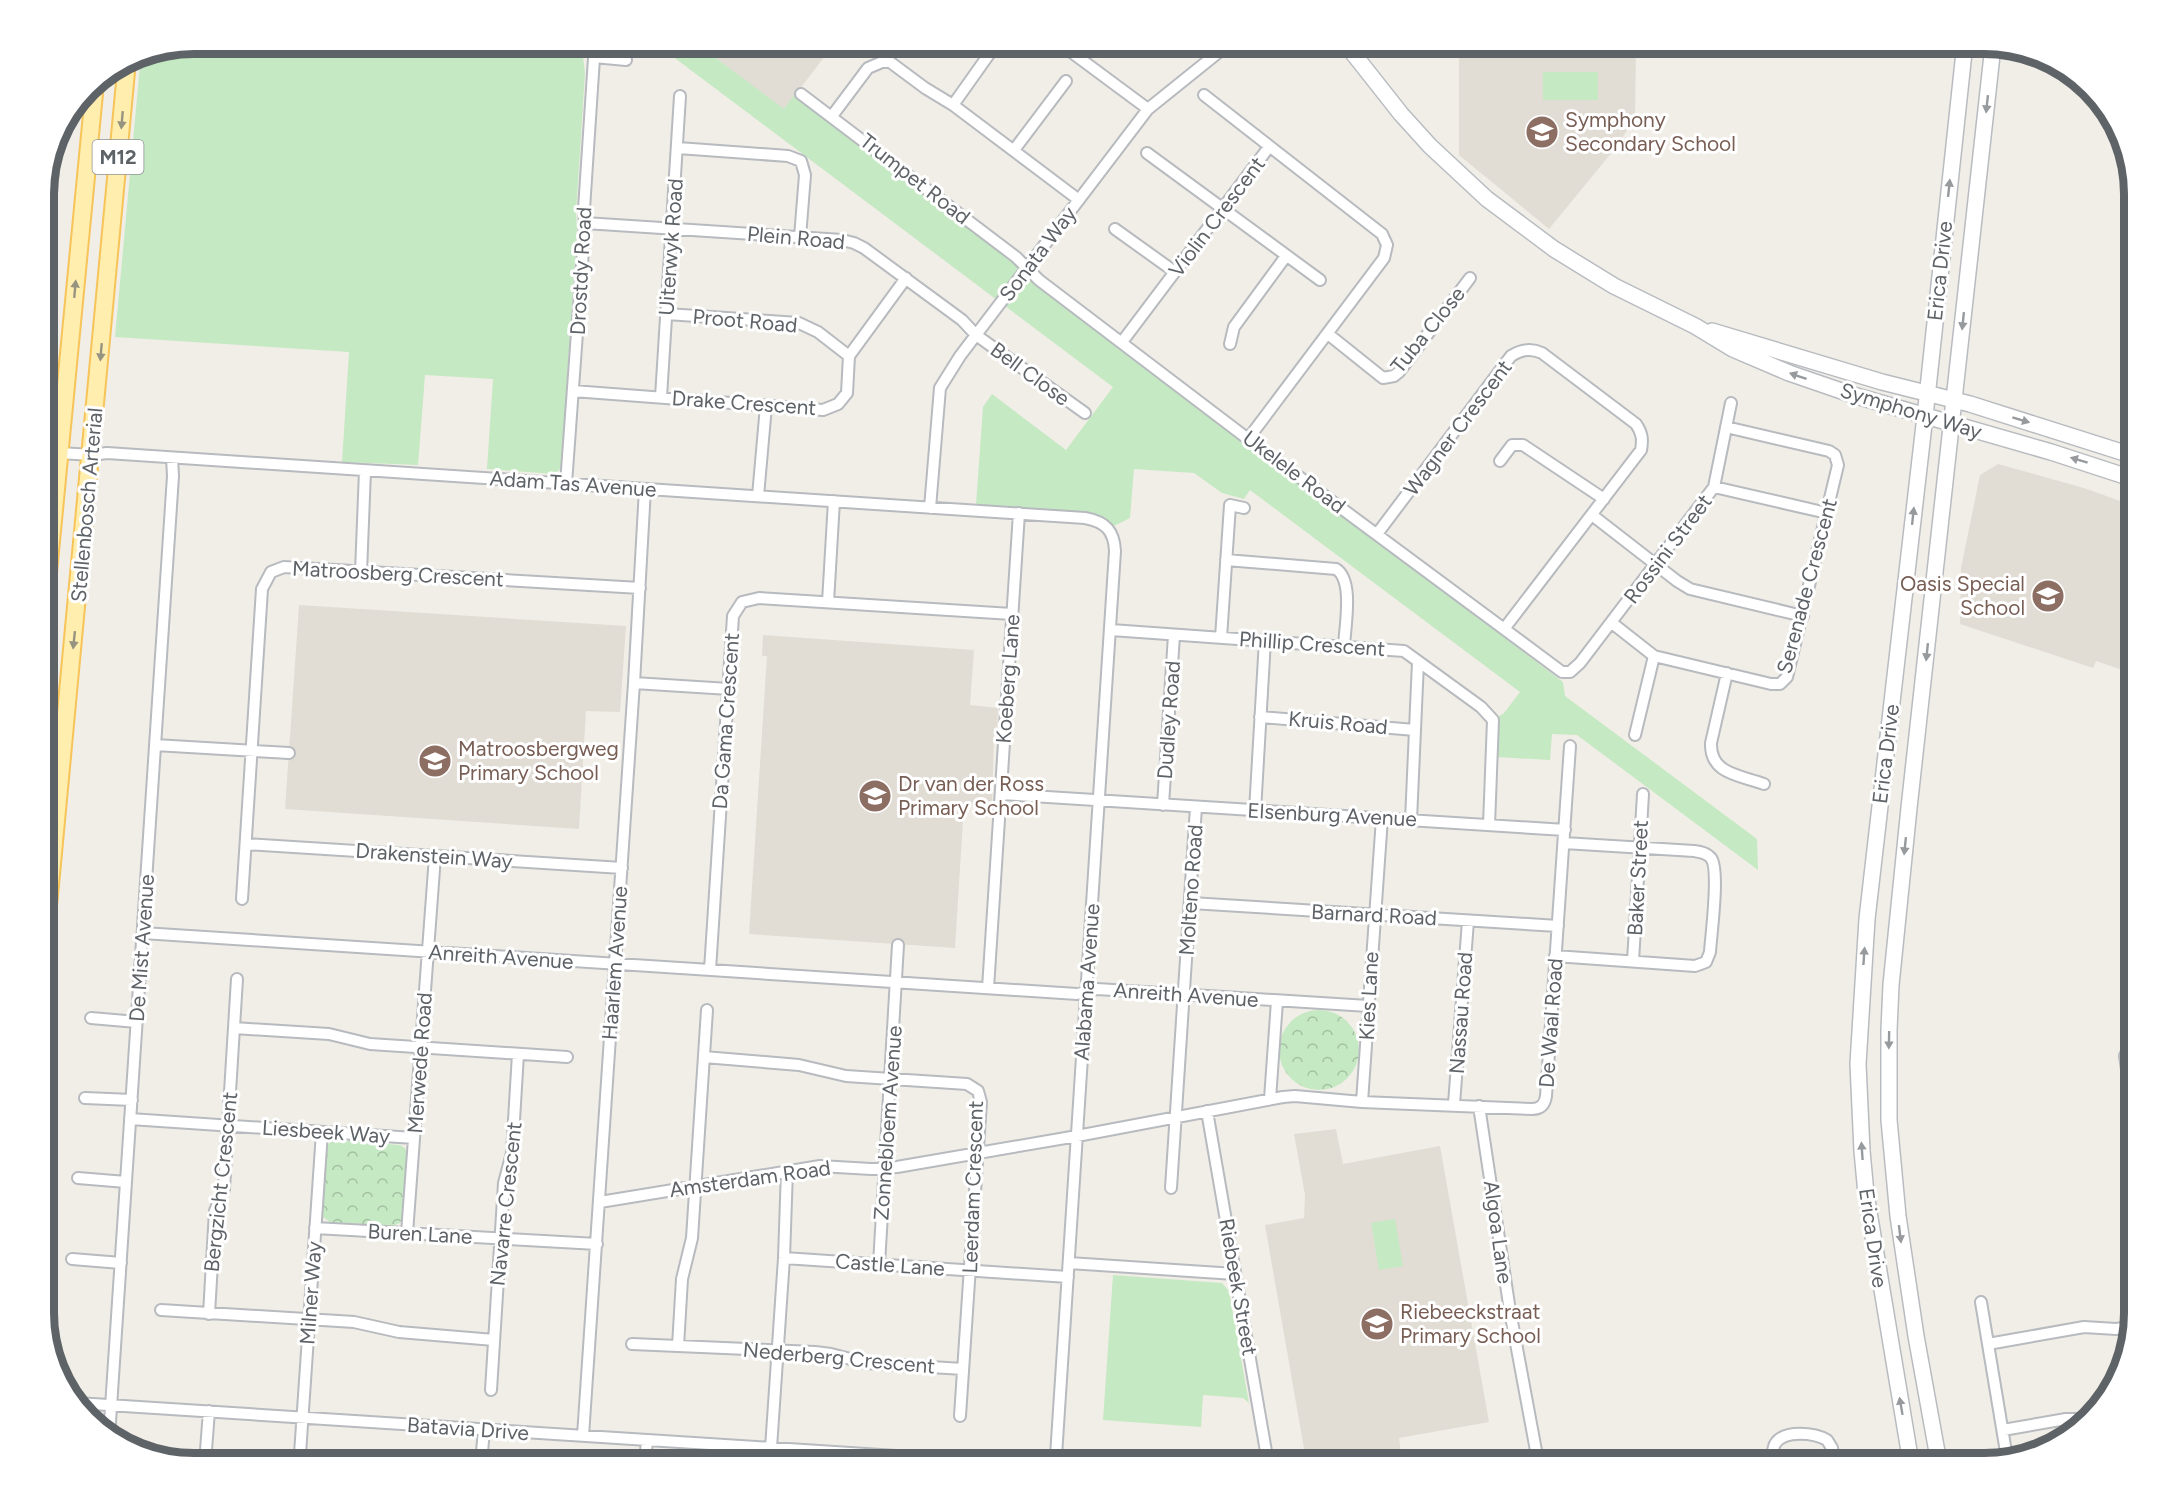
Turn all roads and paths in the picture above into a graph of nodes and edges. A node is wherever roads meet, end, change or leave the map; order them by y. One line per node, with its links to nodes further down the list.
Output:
1 (594, 54): 9 (street, Drostdy Road)
2 (990, 54): 17 (street)
3 (1073, 54): 18 (street)
4 (1217, 54): 18 (street, Sonata Way)
5 (1353, 54): 38 (main road, Symphony Way)
6 (1964, 54): 20 (main road, Erica Drive)
7 (1970, 54): 20 (main road)
8 (1992, 54): 47 (main road, Erica Drive, one-way to 47)
9 (594, 57): 10 (street); 27 (street, Drostdy Road)
10 (626, 60)
11 (126, 72): 57 (main road, Stellenbosch Arterial / M12, one-way to 57)
12 (1066, 81): 23 (street)
13 (801, 94): 19 (street, Trumpet Road)
14 (1204, 95): 21 (street)
15 (94, 96): 55 (main road, Stellenbosch Arterial / M12, one-way to 15)
16 (680, 96): 22 (street, Uiterwyk Road)
17 (953, 105): 19 (street); 23 (street)
18 (1148, 109): 25 (street, Sonata Way)
19 (832, 116): 32 (street, Trumpet Road)
20 (1956, 117): 45 (main road, Erica Drive, one-way to 20)
21 (1269, 147): 26 (street, Violin Crescent); 39 (street, Violin Crescent)
22 (678, 148): 28 (street, Uiterwyk Road); 30 (street)
23 (1014, 150): 25 (street)
24 (1147, 153): 26 (street)
25 (1079, 200): 32 (street, Sonata Way)
26 (1223, 209): 31 (street); 33 (street, Violin Crescent)
27 (585, 223): 28 (street, Plein Road); 44 (street, Drostdy Road)
28 (673, 228): 30 (street, Plein Road); 37 (street, Uiterwyk Road)
29 (1115, 229): 33 (street)
30 (800, 237): 34 (street, Plein Road)
31 (1286, 255): 36 (street); 42 (street)
32 (1028, 268): 40 (street, Sonata Way); 41 (street, Ukelele Road)
33 (1175, 272): 41 (street, Violin Crescent)
34 (906, 279): 40 (street, Plein Road); 43 (street)
35 (1470, 279): 39 (street, Tuba Close)
36 (1320, 280)
37 (667, 314): 43 (street, Proot Road); 46 (street, Uiterwyk Road)
38 (1695, 326): 45 (main road, Symphony Way); 51 (main road, Symphony Way, one-way to 38)
39 (1328, 334): 54 (street, Violin Crescent)
40 (976, 335): 50 (street, Bell Close); 68 (street, Sonata Way)
41 (1122, 342): 54 (street, Ukelele Road)
42 (1230, 344)
43 (849, 356): 49 (street, Drake Crescent)
44 (573, 391): 46 (street, Drake Crescent); 62 (street, Drostdy Road)
45 (1927, 393): 47 (main road, Symphony Way); 51 (main road, Erica Drive)
46 (661, 397): 49 (street, Drake Crescent)
47 (1954, 400): 52 (main road, Erica Drive); 56 (main road, Symphony Way, one-way to 56)
48 (1731, 403): 53 (street, Rossini Street)
49 (766, 406): 65 (street)
50 (1085, 413)
51 (1925, 416): 52 (main road, Symphony Way); 219 (main road, Erica Drive, one-way to 51)
52 (1952, 424): 61 (main road, Symphony Way, one-way to 52); 220 (main road, Erica Drive, one-way to 220)
53 (1726, 427): 63 (street, Rossini Street); 72 (street, Serenade Crescent)
54 (1248, 439): 75 (street, Ukelele Road)
55 (60, 453): 57 (street, Adam Tas Avenue); 70 (main road, Stellenbosch Arterial / M12)
56 (2124, 453)
57 (92, 455): 58 (street, Adam Tas Avenue); 116 (main road, Stellenbosch Arterial / M12, one-way to 116)
58 (172, 458): 60 (street, Adam Tas Avenue); 99 (street, De Mist Avenue)
59 (1500, 461): 66 (street)
60 (365, 471): 62 (street, Adam Tas Avenue); 78 (street)
61 (2124, 476)
62 (566, 484): 64 (street, Adam Tas Avenue)
63 (1714, 487): 72 (street); 77 (street, Rossini Street)
64 (645, 489): 65 (street, Adam Tas Avenue); 79 (street, Haarlem Avenue)
65 (758, 496): 67 (street, Adam Tas Avenue)
66 (1604, 500): 73 (street, Wagner Crescent); 75 (street, Wagner Crescent)
67 (834, 501): 68 (street, Adam Tas Avenue); 80 (street)
68 (930, 508): 71 (street, Adam Tas Avenue)
69 (1244, 508): 76 (street)
70 (54, 513)
71 (1019, 513): 74 (street, Adam Tas Avenue); 81 (street, Koeberg Lane)
72 (1827, 513): 82 (street, Serenade Crescent)
73 (1592, 515): 77 (street); 84 (street, Wagner Crescent)
74 (1085, 518): 85 (street, Alabama Avenue)
75 (1377, 534): 84 (street, Ukelele Road)
76 (1226, 560): 87 (street); 89 (street)
77 (1655, 564): 82 (street); 83 (street, Rossini Street)
78 (361, 572): 79 (street, Matroosberg Crescent); 101 (street, Matroosberg Crescent)
79 (640, 588): 94 (street, Haarlem Avenue)
80 (828, 602): 81 (street, Da Gama Crescent); 95 (street, Da Gama Crescent)
81 (1012, 615): 104 (street, Koeberg Lane)
82 (1803, 616): 93 (street, Serenade Crescent)
83 (1612, 623): 90 (street, Serenade Crescent); 92 (street, Rossini Street)
84 (1504, 629): 92 (street, Ukelele Road)
85 (1110, 630): 86 (street, Phillip Crescent); 106 (street, Alabama Avenue)
86 (1174, 635): 87 (street, Phillip Crescent); 107 (street, Dudley Road)
87 (1221, 638): 88 (street, Phillip Crescent)
88 (1264, 640): 89 (street, Phillip Crescent); 96 (street)
89 (1344, 645): 91 (street, Phillip Crescent)
90 (1654, 656): 93 (street, Serenade Crescent); 98 (street)
91 (1418, 662): 97 (street); 112 (street, Phillip Crescent)
92 (1564, 672)
93 (1727, 673): 103 (street)
94 (634, 683): 95 (street); 119 (street, Haarlem Avenue)
95 (729, 689): 131 (street, Da Gama Crescent)
96 (1260, 717): 97 (street, Kruis Road); 109 (street)
97 (1415, 729): 111 (street)
98 (1635, 735)
99 (155, 745): 101 (street); 125 (street, De Mist Avenue)
100 (1570, 746): 113 (street, De Waal Road)
101 (252, 751): 102 (street); 115 (street, Matroosberg Crescent)
102 (289, 753)
103 (1764, 784)
104 (1001, 794): 106 (street, Elsenburg Avenue); 134 (street, Koeberg Lane)
105 (1643, 794): 117 (street, Baker Street)
106 (1099, 801): 107 (street, Elsenburg Avenue); 135 (street, Alabama Avenue)
107 (1163, 805): 108 (street, Elsenburg Avenue)
108 (1197, 807): 109 (street, Elsenburg Avenue); 121 (street, Molteno Road)
109 (1255, 811): 110 (street, Elsenburg Avenue)
110 (1382, 818): 111 (street, Elsenburg Avenue); 122 (street, Kies Lane)
111 (1411, 820): 112 (street, Elsenburg Avenue)
112 (1489, 825): 113 (street, Elsenburg Avenue)
113 (1565, 830): 114 (street, De Waal Road)
114 (1564, 843): 117 (street); 124 (street, De Waal Road)
115 (246, 844): 118 (street, Drakenstein Way); 120 (street, Matroosberg Crescent)
116 (54, 846)
117 (1639, 847): 129 (street, Baker Street); 129 (street)
118 (435, 856): 119 (street, Drakenstein Way); 127 (street, Merwede Road)
119 (621, 868): 130 (street, Haarlem Avenue)
120 (242, 899)
121 (1191, 903): 122 (street, Barnard Road); 136 (street, Molteno Road)
122 (1374, 915): 123 (street, Barnard Road); 138 (street, Kies Lane)
123 (1468, 921): 124 (street, Barnard Road); 152 (street, Nassau Road)
124 (1558, 926): 128 (street, De Waal Road)
125 (142, 933): 127 (street, Anreith Avenue); 141 (street, De Mist Avenue)
126 (898, 945): 133 (street)
127 (428, 952): 130 (street, Anreith Avenue); 143 (street, Merwede Road)
128 (1554, 956): 129 (street); 153 (street, De Waal Road)
129 (1634, 961)
130 (615, 964): 131 (street, Anreith Avenue); 168 (street, Haarlem Avenue)
131 (710, 970): 133 (street, Anreith Avenue)
132 (237, 979): 142 (street, Bergzicht Crescent)
133 (896, 982): 134 (street, Anreith Avenue); 147 (street, Zonnebloem Avenue)
134 (988, 988): 135 (street, Anreith Avenue)
135 (1087, 992): 136 (street, Anreith Avenue); 159 (street, Alabama Avenue)
136 (1184, 995): 137 (street, Anreith Avenue); 155 (street, Molteno Road)
137 (1277, 1001): 138 (street, Anreith Avenue); 149 (street)
138 (1368, 1006): 151 (street, Kies Lane)
139 (707, 1010): 146 (street)
140 (91, 1018): 141 (street)
141 (137, 1022): 150 (street, De Mist Avenue)
142 (234, 1028): 143 (street); 157 (street, Bergzicht Crescent)
143 (421, 1048): 144 (street); 160 (street, Merwede Road)
144 (518, 1054): 145 (street); 171 (street, Navarre Crescent)
145 (567, 1058)
146 (704, 1058): 147 (street, Leerdam Crescent); 166 (street)
147 (890, 1078): 161 (street, Leerdam Crescent); 162 (street, Zonnebloem Avenue)
148 (85, 1098): 150 (street)
149 (1270, 1099): 151 (street, De Waal Road); 154 (street, De Waal Road)
150 (132, 1100): 156 (street, De Mist Avenue)
151 (1362, 1102): 152 (street, De Waal Road)
152 (1454, 1104): 153 (street, De Waal Road)
153 (1479, 1106): 216 (street, Algoa Lane)
154 (1207, 1111): 155 (street, Amsterdam Road); 179 (street, Riebeek Street)
155 (1177, 1117): 159 (street, Amsterdam Road); 167 (street, Molteno Road)
156 (130, 1119): 157 (street, Liesbeek Way); 165 (street, De Mist Avenue)
157 (228, 1126): 158 (street, Liesbeek Way); 183 (street, Bergzicht Crescent)
158 (322, 1132): 160 (street, Liesbeek Way); 169 (street, Milner Way)
159 (1077, 1136): 161 (street, Amsterdam Road); 176 (street, Alabama Avenue)
160 (414, 1138): 170 (street, Merwede Road)
161 (978, 1153): 162 (street, Amsterdam Road); 178 (street, Leerdam Crescent)
162 (884, 1169): 163 (street, Amsterdam Road); 177 (street, Zonnebloem Avenue)
163 (788, 1170): 166 (street, Amsterdam Road); 173 (street)
164 (78, 1178): 165 (street)
165 (126, 1182): 175 (street, De Mist Avenue)
166 (695, 1186): 168 (street, Amsterdam Road); 189 (street)
167 (1171, 1188)
168 (600, 1202): 172 (street, Haarlem Avenue)
169 (315, 1228): 170 (street, Buren Lane); 184 (street, Milner Way)
170 (407, 1233): 171 (street, Buren Lane)
171 (501, 1238): 172 (street, Buren Lane); 186 (street, Navarre Crescent)
172 (597, 1244): 202 (street, Haarlem Avenue)
173 (784, 1258): 177 (street, Castle Lane); 190 (street)
174 (72, 1259): 175 (street)
175 (121, 1263): 194 (street, De Mist Avenue)
176 (1069, 1263): 179 (street); 180 (street, Alabama Avenue)
177 (879, 1264): 178 (street, Castle Lane)
178 (970, 1270): 180 (street, Castle Lane); 191 (street, Leerdam Crescent)
179 (1235, 1274): 215 (street, Riebeek Street)
180 (1068, 1277): 214 (street, Alabama Avenue)
181 (1981, 1302): 188 (street)
182 (161, 1310): 183 (street)
183 (209, 1314): 184 (street)
184 (309, 1320): 186 (street); 197 (street, Milner Way)
185 (2123, 1328): 188 (street)
186 (494, 1340): 192 (street, Navarre Crescent)
187 (632, 1344): 189 (street, Nederberg Crescent)
188 (1988, 1344): 201 (street)
189 (678, 1346): 190 (street, Nederberg Crescent)
190 (777, 1350): 191 (street, Nederberg Crescent); 205 (street)
191 (963, 1369): 196 (street, Leerdam Crescent)
192 (491, 1390)
193 (88, 1404): 194 (street, Batavia Drive)
194 (111, 1405): 195 (street, Batavia Drive); 199 (street, De Mist Avenue)
195 (209, 1412): 197 (street, Batavia Drive); 208 (street)
196 (960, 1416)
197 (301, 1418): 200 (street, Batavia Drive); 209 (street, Milner Way)
198 (2075, 1419): 201 (street)
199 (110, 1424)
200 (483, 1430): 202 (street, Batavia Drive); 210 (street)
201 (2002, 1430): 207 (street)
202 (583, 1436): 203 (street, Batavia Drive)
203 (647, 1440): 204 (street, Batavia Drive); 211 (street)
204 (730, 1446): 205 (street, Batavia Drive); 212 (street)
205 (771, 1448): 206 (street, Batavia Drive)
206 (813, 1451): 213 (street, Batavia Drive)
207 (2006, 1451)
208 (206, 1453)
209 (300, 1453)
210 (482, 1453)
211 (646, 1453)
212 (730, 1453)
213 (831, 1453)
214 (1056, 1453)
215 (1266, 1453)
216 (1536, 1453)
217 (1773, 1453): 218 (street)
218 (1833, 1453)
219 (1909, 1453)
220 (1937, 1453)

